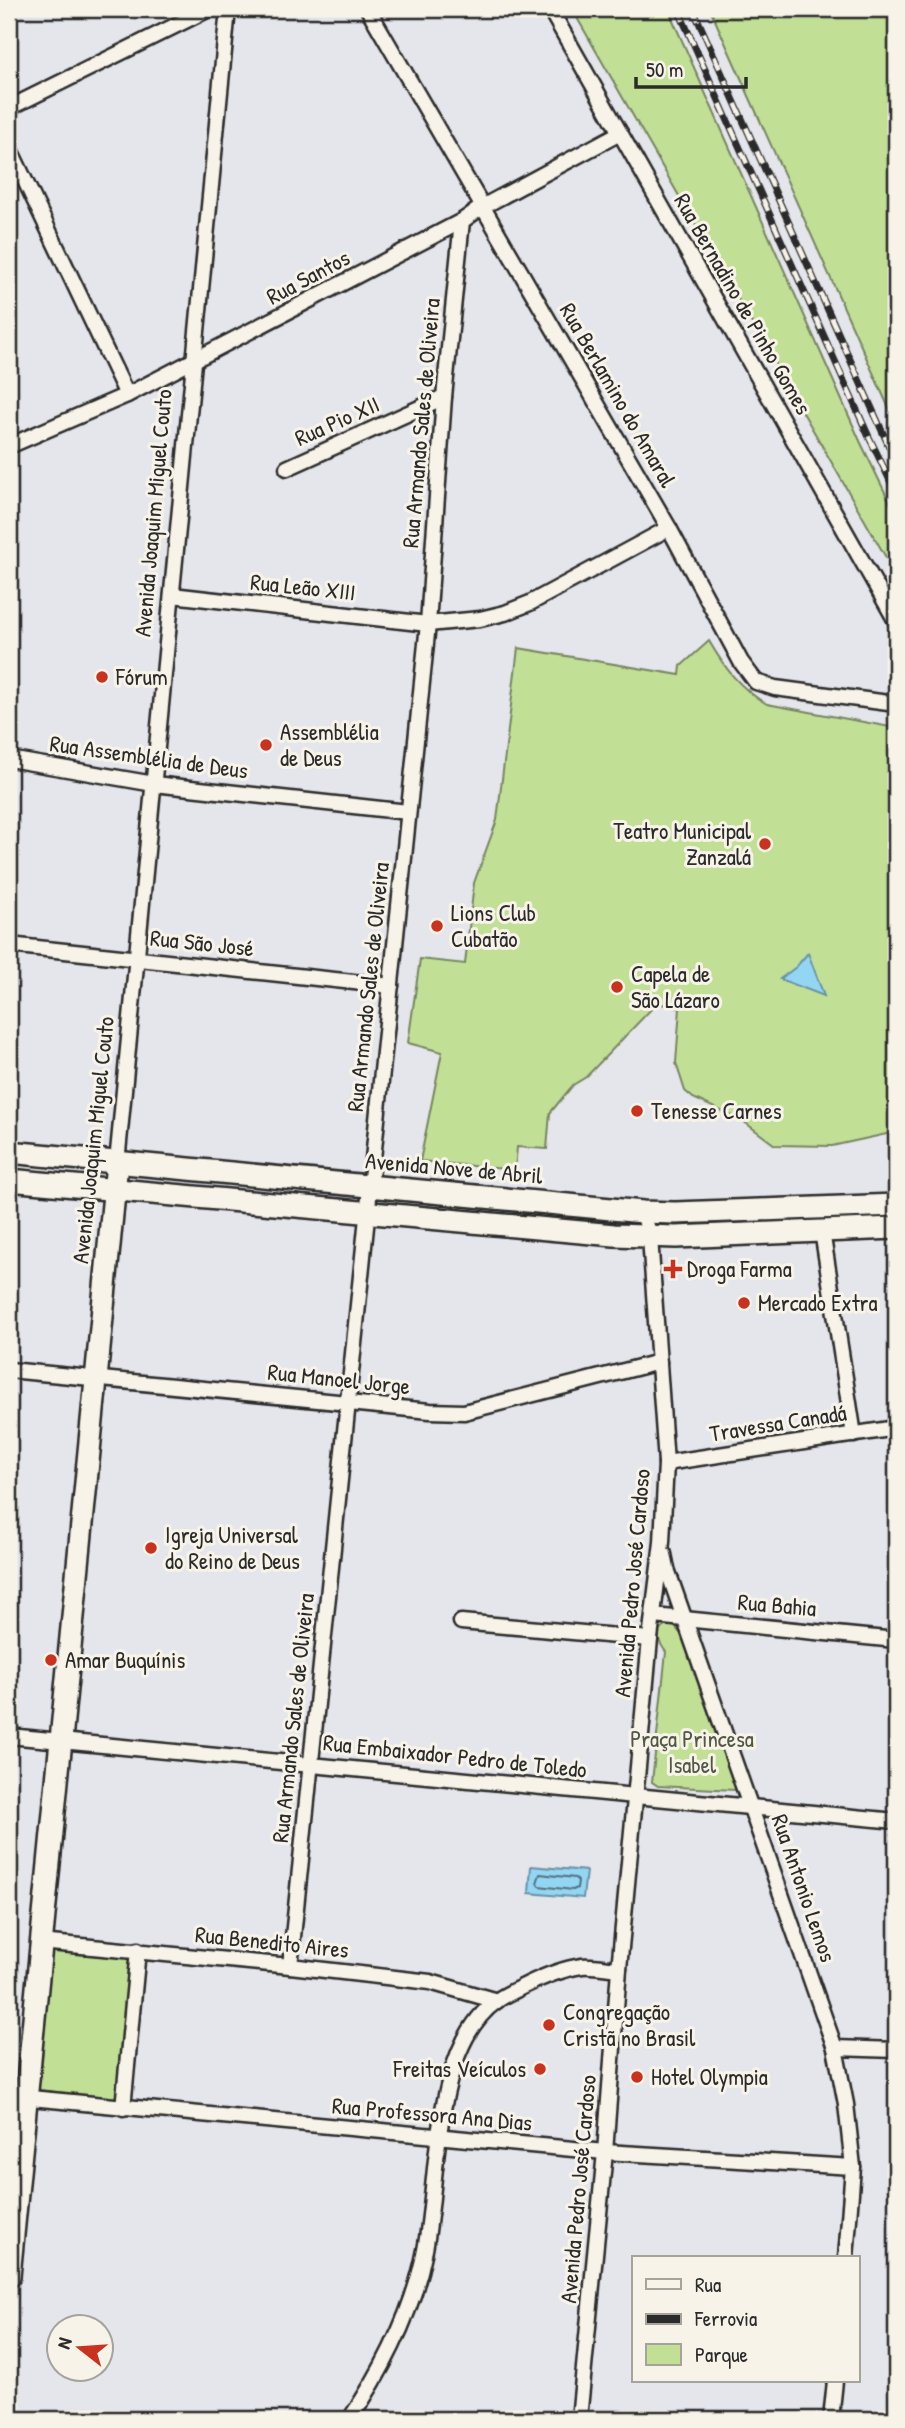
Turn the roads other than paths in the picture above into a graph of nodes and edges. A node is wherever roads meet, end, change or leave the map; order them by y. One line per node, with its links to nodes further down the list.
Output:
1 (209, 9): 5 (street)
2 (228, 9): 10 (street, Avenida Joaquim Miguel Couto)
3 (369, 9): 8 (street, Rua Berlamino do Amaral)
4 (550, 9): 6 (street, Rua Bernadino de Pinho Gomes)
5 (9, 108)
6 (620, 133): 8 (street, Rua Santos); 17 (street, Rua Bernadino de Pinho Gomes)
7 (9, 147): 11 (street)
8 (482, 207): 9 (street, Rua Santos); 15 (street, Rua Berlamino do Amaral)
9 (462, 221): 10 (street, Rua Santos); 12 (street, Rua Armando Sales de Oliveira)
10 (193, 362): 11 (street, Rua Santos); 16 (street, Avenida Joaquim Miguel Couto)
11 (127, 395): 13 (street, Rua Santos)
12 (444, 397): 14 (street, Rua Pio XII); 18 (street, Rua Armando Sales de Oliveira)
13 (9, 446)
14 (287, 468)
15 (668, 528): 18 (street, Rua Leão XIII); 19 (street, Rua Berlamino do Amaral)
16 (172, 595): 18 (street, Rua Leão XIII); 21 (street, Avenida Joaquim Miguel Couto)
17 (896, 621)
18 (428, 624): 22 (street, Rua Armando Sales de Oliveira)
19 (896, 704)
20 (9, 759): 21 (street, Rua Assemblélia de Deus)
21 (154, 784): 22 (street, Rua Assemblélia de Deus); 24 (street, Avenida Joaquim Miguel Couto)
22 (408, 811): 25 (street, Rua Armando Sales de Oliveira)
23 (9, 945): 24 (street, Rua São José)
24 (137, 959): 25 (street, Rua São José); 27 (street, Avenida Joaquim Miguel Couto)
25 (391, 986): 29 (street, Rua Armando Sales de Oliveira)
26 (9, 1153): 27 (main road, Avenida Nove de Abril)
27 (117, 1163): 29 (main road, Avenida Nove de Abril); 30 (main road, Avenida Joaquim Miguel Couto)
28 (9, 1180): 30 (main road)
29 (370, 1186): 32 (main road, Avenida Nove de Abril); 33 (street, Rua Armando Sales de Oliveira)
30 (114, 1189): 33 (main road); 39 (main road, Avenida Joaquim Miguel Couto)
31 (896, 1205): 32 (main road, Avenida Nove de Abril)
32 (643, 1212): 36 (street, Avenida Pedro José Cardoso)
33 (367, 1213): 36 (main road); 40 (street, Rua Armando Sales de Oliveira)
34 (896, 1228): 35 (main road)
35 (822, 1231): 36 (main road); 42 (street)
36 (650, 1237): 37 (street, Avenida Pedro José Cardoso)
37 (659, 1362): 40 (street, Rua Manoel Jorge); 43 (street, Avenida Pedro José Cardoso)
38 (9, 1370): 39 (street, Rua Manoel Jorge)
39 (96, 1379): 40 (street, Rua Manoel Jorge); 51 (main road, Avenida Joaquim Miguel Couto)
40 (348, 1403): 52 (street, Rua Armando Sales de Oliveira)
41 (896, 1428): 42 (street, Travessa Canadá)
42 (853, 1435): 43 (street, Travessa Canadá)
43 (666, 1463): 44 (street, Avenida Pedro José Cardoso)
44 (662, 1542): 45 (street, Avenida Pedro José Cardoso); 46 (street, Rua Antonio Lemos)
45 (654, 1616): 46 (street, Rua Bahia); 48 (street, Avenida Pedro José Cardoso)
46 (686, 1619): 49 (street, Rua Bahia); 54 (street, Rua Antonio Lemos)
47 (461, 1622): 48 (street)
48 (650, 1639): 53 (street, Avenida Pedro José Cardoso)
49 (896, 1640)
50 (9, 1736): 51 (street, Rua Embaixador Pedro de Toledo)
51 (61, 1741): 52 (street, Rua Embaixador Pedro de Toledo); 56 (main road, Avenida Joaquim Miguel Couto)
52 (311, 1765): 53 (street, Rua Embaixador Pedro de Toledo); 58 (street, Rua Armando Sales de Oliveira)
53 (637, 1796): 54 (street, Rua Embaixador Pedro de Toledo); 59 (street, Avenida Pedro José Cardoso)
54 (751, 1807): 55 (street, Rua Embaixador Pedro de Toledo); 61 (street, Rua Antonio Lemos)
55 (896, 1821)
56 (40, 1942): 57 (street, Rua Benedito Aires); 63 (main road, Avenida Joaquim Miguel Couto)
57 (138, 1951): 58 (street, Rua Benedito Aires); 64 (street)
58 (290, 1966): 60 (street, Rua Benedito Aires)
59 (619, 1969): 60 (street); 66 (street, Avenida Pedro José Cardoso)
60 (497, 2000): 65 (street)
61 (835, 2048): 62 (street); 67 (street, Rua Antonio Lemos)
62 (896, 2050)
63 (17, 2097): 64 (street, Rua Professora Ana Dias); 69 (main road, Avenida Joaquim Miguel Couto)
64 (123, 2108): 65 (street, Rua Professora Ana Dias)
65 (438, 2137): 66 (street, Rua Professora Ana Dias); 71 (street)
66 (605, 2152): 67 (street, Rua Professora Ana Dias); 72 (street, Avenida Pedro José Cardoso)
67 (853, 2167): 68 (street, Rua Antonio Lemos)
68 (846, 2256)
69 (9, 2276)
70 (835, 2382): 73 (street)
71 (351, 2419)
72 (579, 2419)
73 (831, 2419)

